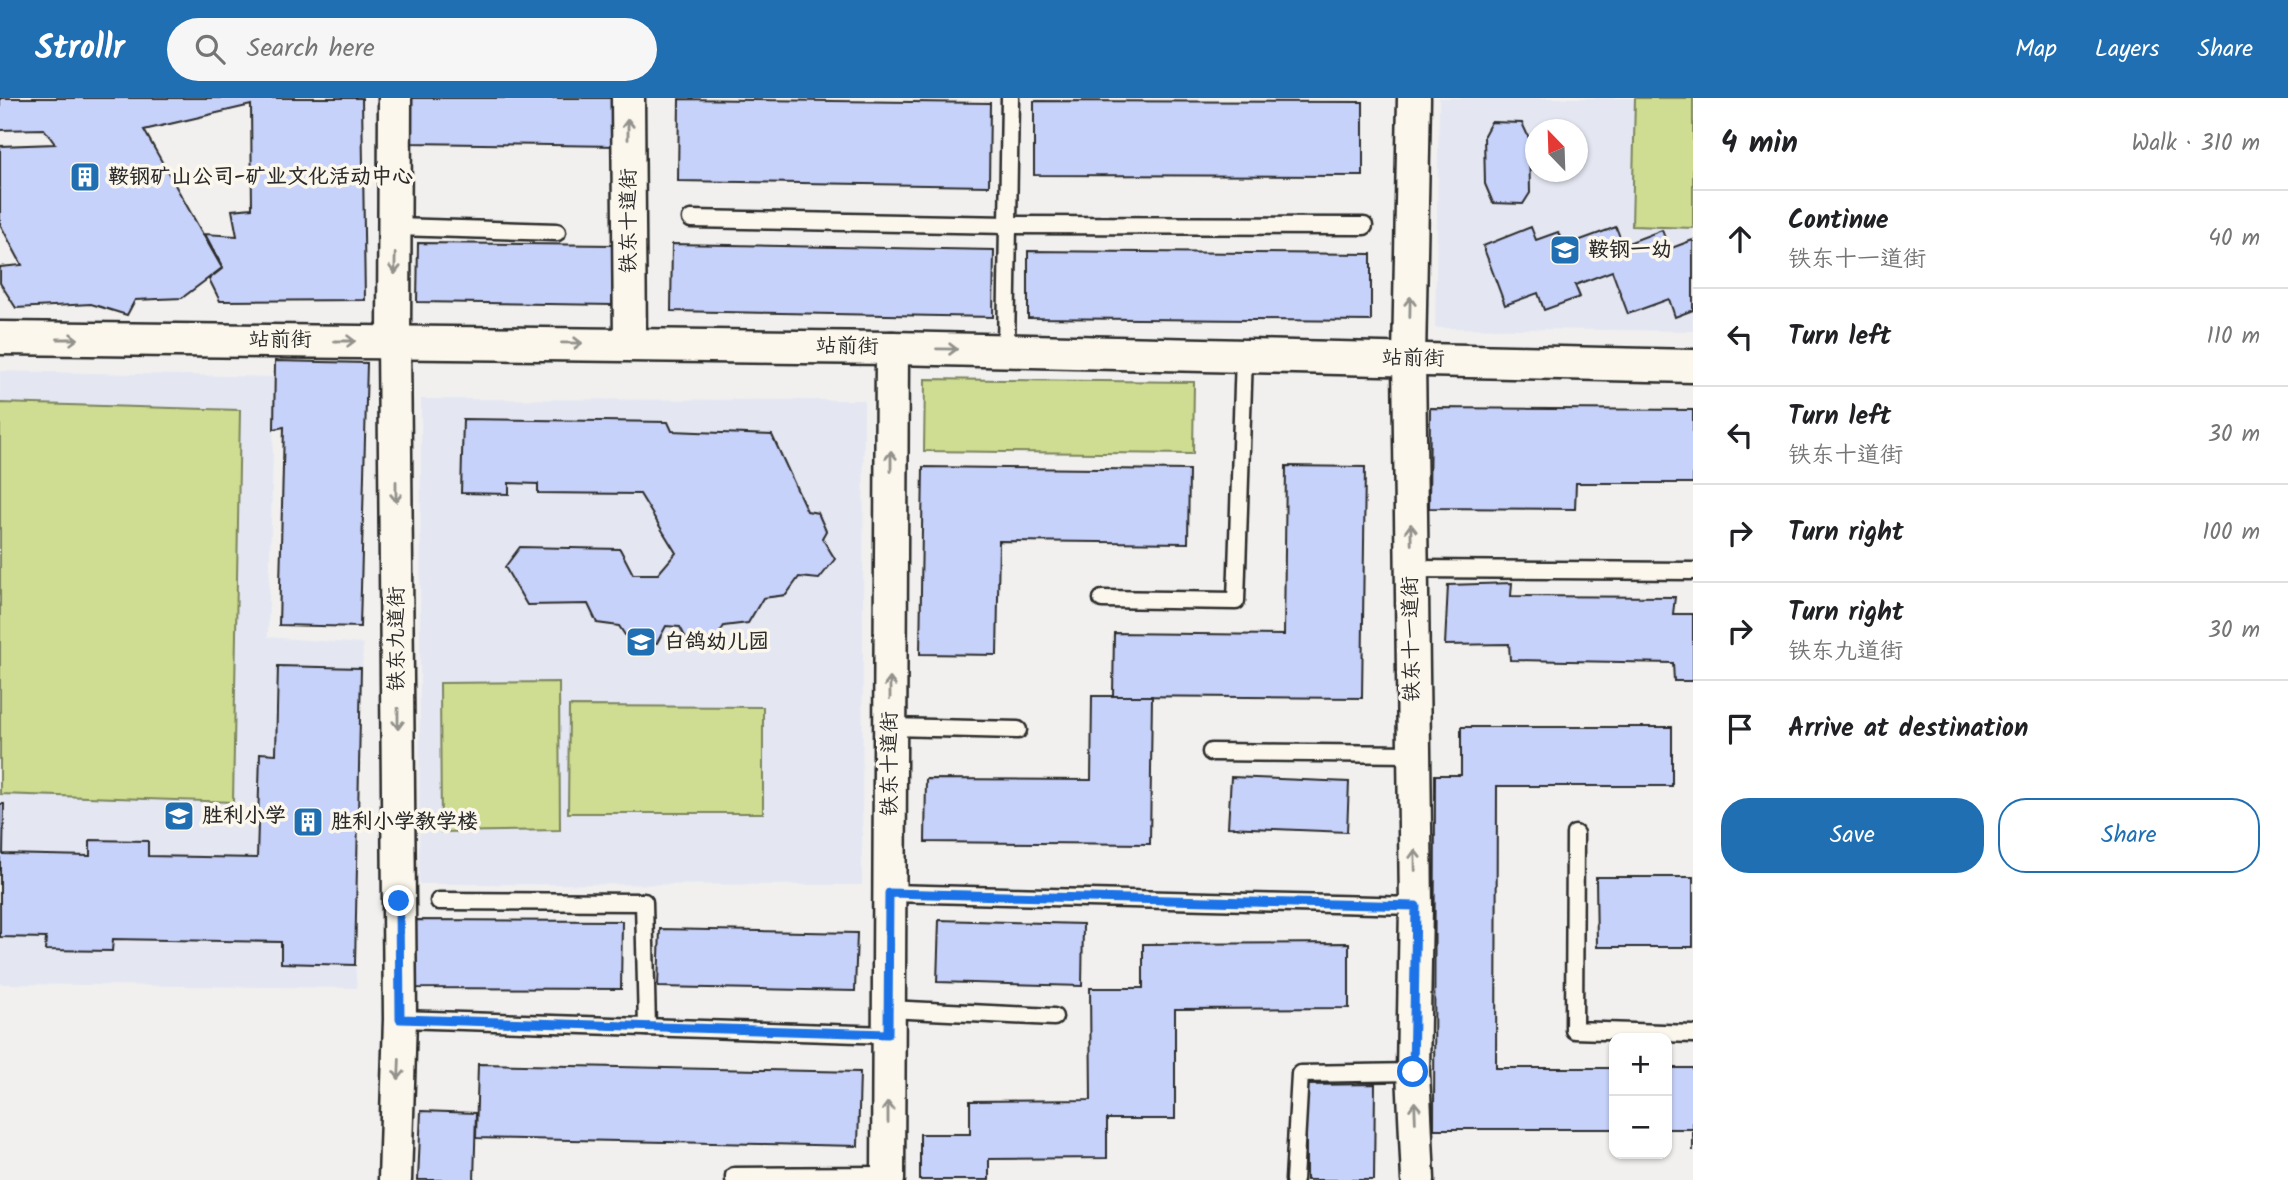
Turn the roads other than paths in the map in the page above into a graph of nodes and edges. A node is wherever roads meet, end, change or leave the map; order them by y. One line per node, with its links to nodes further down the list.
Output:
1 (395, 98): 8 (street, 铁东九道街)
2 (628, 98): 12 (street, 铁东十道街, one-way to 2)
3 (1010, 98): 6 (lane)
4 (1414, 98): 16 (street, 铁东十一道街, one-way to 4)
5 (691, 219): 6 (lane)
6 (1009, 225): 7 (lane); 14 (lane)
7 (1364, 226)
8 (396, 227): 9 (lane); 11 (street, 铁东九道街, one-way to 11)
9 (556, 232)
10 (0, 338): 11 (street, 站前街, one-way to 11)
11 (394, 341): 12 (street, 站前街, one-way to 12); 30 (street, 铁东九道街, one-way to 30)
12 (629, 344): 13 (street, 站前街)
13 (892, 348): 14 (street, 站前街, one-way to 14); 21 (street, 铁东十道街, one-way to 13)
14 (1006, 350): 15 (street, 站前街)
15 (1244, 355): 16 (street, 站前街); 20 (lane)
16 (1409, 359): 17 (street, 站前街); 18 (street, 铁东十一道街, one-way to 16)
17 (1693, 366)
18 (1411, 569): 19 (lane); 24 (street, 铁东十一道街)
19 (1693, 570)
20 (1102, 599)
21 (890, 727): 22 (lane); 26 (street, 铁东十道街)
22 (1018, 730)
23 (1211, 752): 24 (lane)
24 (1414, 754): 28 (street, 铁东十一道街, one-way to 24)
25 (1575, 834): 33 (lane)
26 (889, 893): 28 (lane); 31 (street, 铁东十道街)
27 (439, 901): 32 (lane)
28 (1416, 906): 34 (street, 铁东十一道街)
29 (1054, 1017): 31 (lane)
30 (400, 1019): 32 (lane); 36 (street, 铁东九道街, one-way to 36)
31 (888, 1022): 32 (lane); 35 (street, 铁东十道街, one-way to 31)
32 (647, 1027)
33 (1693, 1034)
34 (1413, 1072): 38 (lane); 39 (street, 铁东十一道街, one-way to 34)
35 (888, 1178): 37 (lane)
36 (395, 1180)
37 (734, 1180)
38 (1294, 1180)
39 (1418, 1180)

